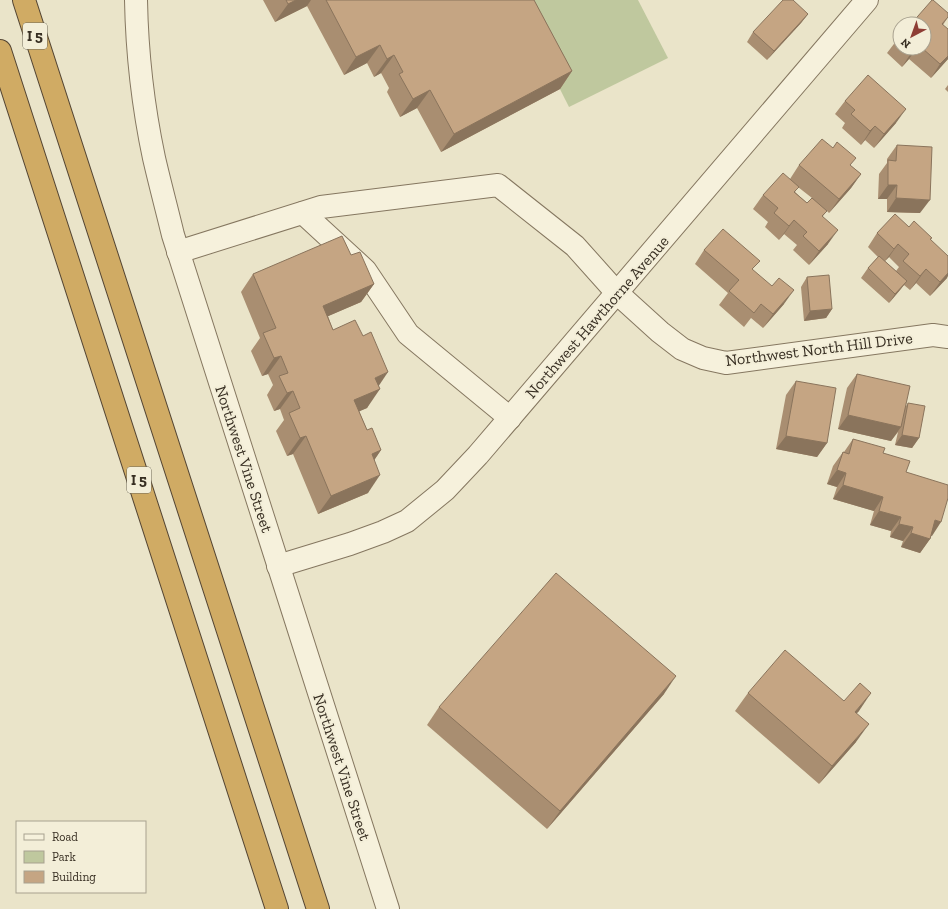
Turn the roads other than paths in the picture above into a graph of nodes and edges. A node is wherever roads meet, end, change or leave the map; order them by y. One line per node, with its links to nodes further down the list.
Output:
1 (24, 0): 6 (highway, I 5)
2 (34, 0): 6 (highway)
3 (136, 0): 8 (street, Northwest Vine Street)
4 (867, 0): 9 (street, Northwest Hawthorne Avenue)
5 (0, 51): 13 (highway, I 5)
6 (47, 72): 14 (highway, I 5)
7 (303, 213): 8 (street, Northwest North Hill Drive); 9 (street, Northwest North Hill Drive); 11 (street)
8 (178, 252): 12 (street, Northwest Vine Street)
9 (617, 294): 10 (street, Northwest North Hill Drive); 11 (street, Northwest Hawthorne Avenue)
10 (948, 337)
11 (510, 418): 12 (street, Northwest Hawthorne Avenue)
12 (278, 566): 15 (street, Northwest Vine Street)
13 (277, 909)
14 (318, 909)
15 (388, 909)

